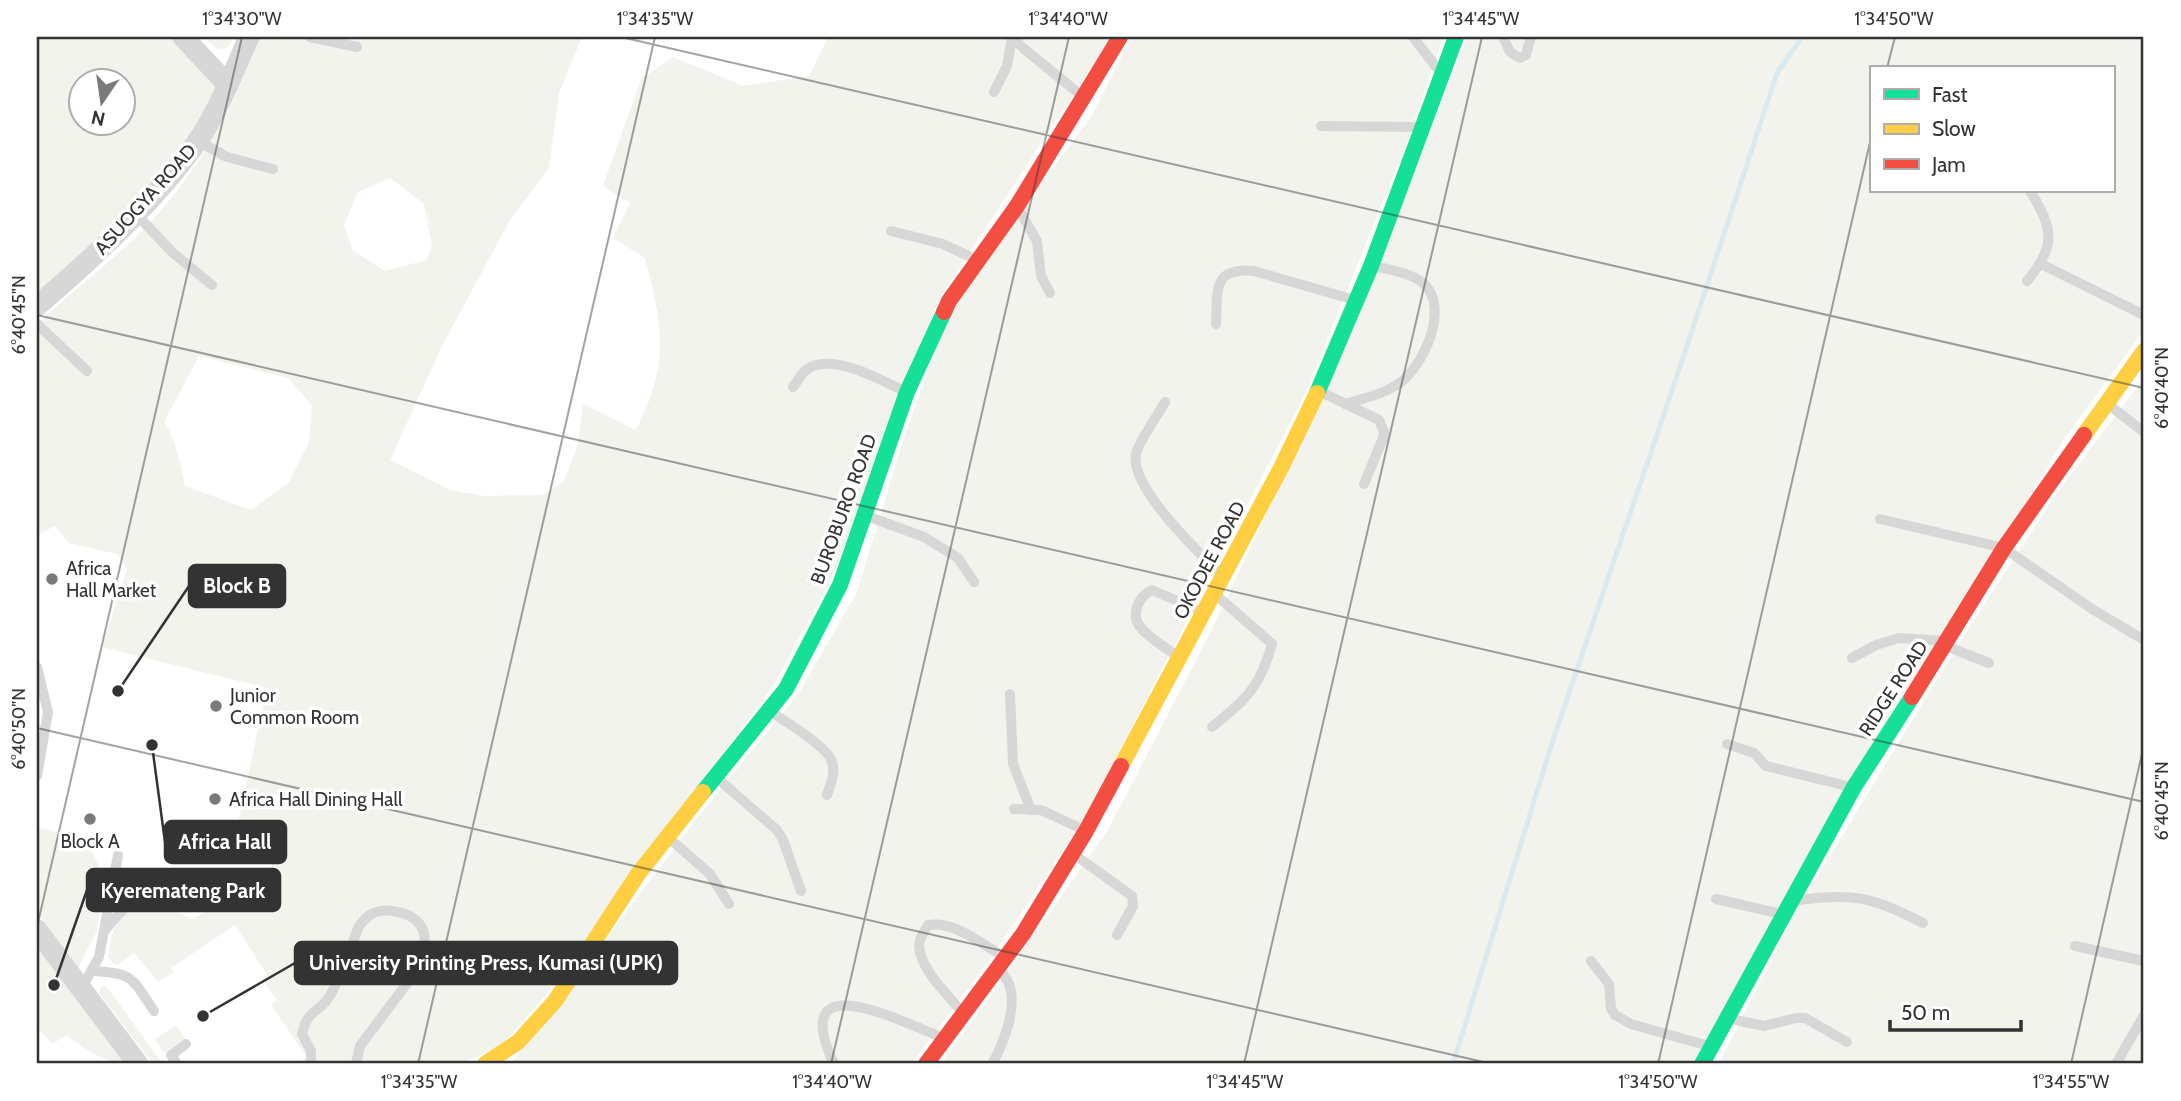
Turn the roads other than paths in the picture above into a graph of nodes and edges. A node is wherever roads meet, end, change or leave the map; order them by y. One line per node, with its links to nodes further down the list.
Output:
1 (183, 37): 12 (street)
2 (249, 37): 12 (street, ASUOGYA ROAD)
3 (310, 37): 10 (lane)
4 (1012, 37): 13 (lane); 14 (lane)
5 (1119, 37): 14 (street, BUROBURO ROAD)
6 (1413, 37): 11 (lane)
7 (1456, 37): 11 (street, OKODEE ROAD)
8 (1503, 37): 9 (lane)
9 (1531, 37)
10 (356, 47)
11 (1442, 76): 16 (street, OKODEE ROAD)
12 (228, 85): 17 (street, ASUOGYA ROAD)
13 (994, 92)
14 (1082, 96): 20 (street, BUROBURO ROAD)
15 (1321, 126): 16 (lane)
16 (1423, 128): 25 (street, OKODEE ROAD)
17 (198, 141): 18 (lane); 21 (street, ASUOGYA ROAD)
18 (273, 169)
19 (2031, 192): 24 (lane)
20 (1017, 206): 23 (street, BUROBURO ROAD); 28 (lane)
21 (136, 214): 27 (lane); 30 (street, ASUOGYA ROAD)
22 (891, 231): 23 (lane)
23 (978, 260): 38 (street, BUROBURO ROAD)
24 (2041, 264): 26 (lane); 31 (lane)
25 (1371, 266): 29 (street, OKODEE ROAD); 41 (lane)
26 (2027, 281)
27 (212, 285)
28 (1050, 293)
29 (1357, 300): 33 (lane); 37 (street, OKODEE ROAD)
30 (37, 306)
31 (2144, 315)
32 (37, 324): 35 (lane)
33 (1216, 324)
34 (2144, 351): 40 (street, RIDGE ROAD)
35 (88, 371)
36 (793, 387): 38 (lane)
37 (1318, 391): 41 (lane); 47 (street, OKODEE ROAD)
38 (907, 392): 44 (street, BUROBURO ROAD)
39 (1165, 402): 47 (lane)
40 (2107, 403): 42 (lane); 46 (street, RIDGE ROAD)
41 (1345, 404): 43 (lane)
42 (2144, 432)
43 (1364, 484)
44 (864, 515): 48 (lane); 58 (street, BUROBURO ROAD)
45 (1880, 519): 46 (lane)
46 (2004, 548): 51 (lane); 52 (street, RIDGE ROAD)
47 (1223, 577): 49 (street, OKODEE ROAD)
48 (974, 582)
49 (1215, 594): 50 (street, OKODEE ROAD); 59 (lane)
50 (1205, 613): 54 (street, OKODEE ROAD); 54 (lane)
51 (2144, 640)
52 (1947, 643): 53 (lane); 55 (lane); 63 (street, RIDGE ROAD)
53 (1852, 658)
54 (1180, 659): 67 (street, OKODEE ROAD)
55 (1989, 663)
56 (37, 667): 61 (lane)
57 (1010, 694): 66 (lane)
58 (769, 710): 62 (street, BUROBURO ROAD); 64 (lane)
59 (1212, 727)
60 (1727, 744): 63 (lane)
61 (37, 776)
62 (716, 777): 68 (street, BUROBURO ROAD); 71 (lane)
63 (1854, 787): 75 (street, RIDGE ROAD)
64 (827, 795)
65 (1013, 809): 66 (lane)
66 (1031, 810): 67 (lane)
67 (1086, 831): 69 (street, OKODEE ROAD)
68 (667, 837): 74 (lane); 97 (street, BUROBURO ROAD)
69 (1072, 854): 79 (lane); 83 (street, OKODEE ROAD)
70 (118, 855): 78 (lane)
71 (801, 891)
72 (1716, 899): 75 (lane)
73 (178, 904): 78 (lane)
74 (729, 904)
75 (1789, 908): 76 (lane); 88 (street, RIDGE ROAD)
76 (1923, 923)
77 (37, 930): 84 (street)
78 (104, 931): 84 (lane)
79 (1117, 935)
80 (2074, 946): 82 (lane)
81 (1591, 961): 92 (lane)
82 (2144, 961)
83 (1002, 963): 86 (street, OKODEE ROAD); 86 (lane); 100 (lane)
84 (86, 980): 85 (lane); 93 (street)
85 (154, 1011)
86 (964, 1014): 89 (street, OKODEE ROAD)
87 (2144, 1014): 102 (lane)
88 (1728, 1018): 90 (lane); 92 (street, RIDGE ROAD)
89 (946, 1039): 98 (lane); 99 (street, OKODEE ROAD)
90 (1847, 1042)
91 (186, 1044): 94 (lane)
92 (1712, 1047): 101 (street, RIDGE ROAD)
93 (138, 1064)
94 (177, 1064)
95 (311, 1064): 96 (lane)
96 (356, 1064)
97 (485, 1064)
98 (834, 1064)
99 (926, 1064)
100 (992, 1064)
101 (1702, 1064)
102 (2116, 1064)

